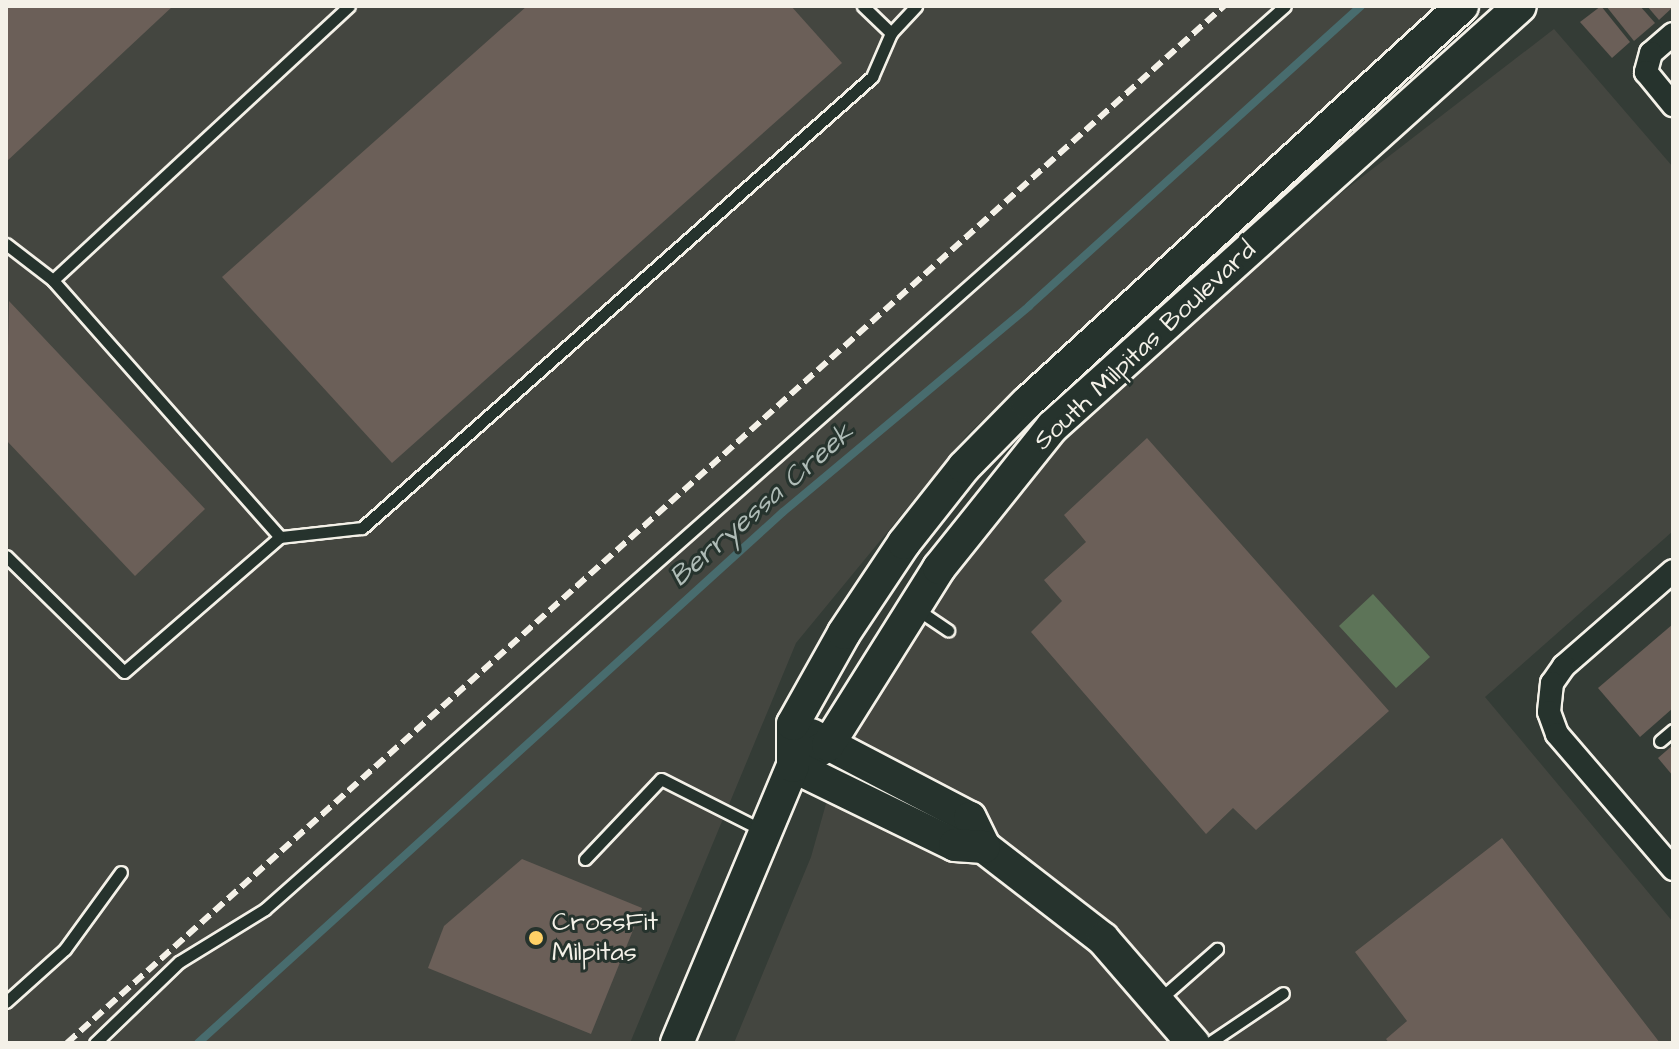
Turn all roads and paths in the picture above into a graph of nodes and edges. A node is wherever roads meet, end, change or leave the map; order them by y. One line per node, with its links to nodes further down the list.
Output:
1 (349, 6): 11 (lane)
2 (863, 6): 7 (lane)
3 (916, 6): 7 (lane)
4 (1285, 6): 31 (lane)
5 (1462, 6): 17 (main road, South Milpitas Boulevard)
6 (1520, 6): 15 (main road, South Milpitas Boulevard)
7 (891, 33): 12 (lane)
8 (1673, 34): 9 (street)
9 (1673, 105)
10 (8, 249): 11 (lane)
11 (53, 280): 12 (lane)
12 (280, 537): 13 (lane)
13 (6, 556)
14 (1673, 571): 25 (street)
15 (913, 607): 16 (lane); 20 (main road, South Milpitas Boulevard)
16 (948, 630)
17 (793, 724): 20 (main road); 21 (main road)
18 (1673, 730): 19 (lane)
19 (1660, 741)
20 (828, 745): 21 (main road, South Milpitas Boulevard); 23 (main road)
21 (793, 766): 22 (main road); 23 (main road)
22 (764, 831): 24 (lane); 32 (main road)
23 (984, 847): 29 (main road)
24 (585, 859)
25 (1673, 869)
26 (121, 872): 30 (lane)
27 (1217, 949): 29 (lane)
28 (1283, 993): 34 (lane)
29 (1160, 999): 33 (main road)
30 (6, 1002)
31 (95, 1043)
32 (677, 1043)
33 (1193, 1043)
34 (1209, 1043)

